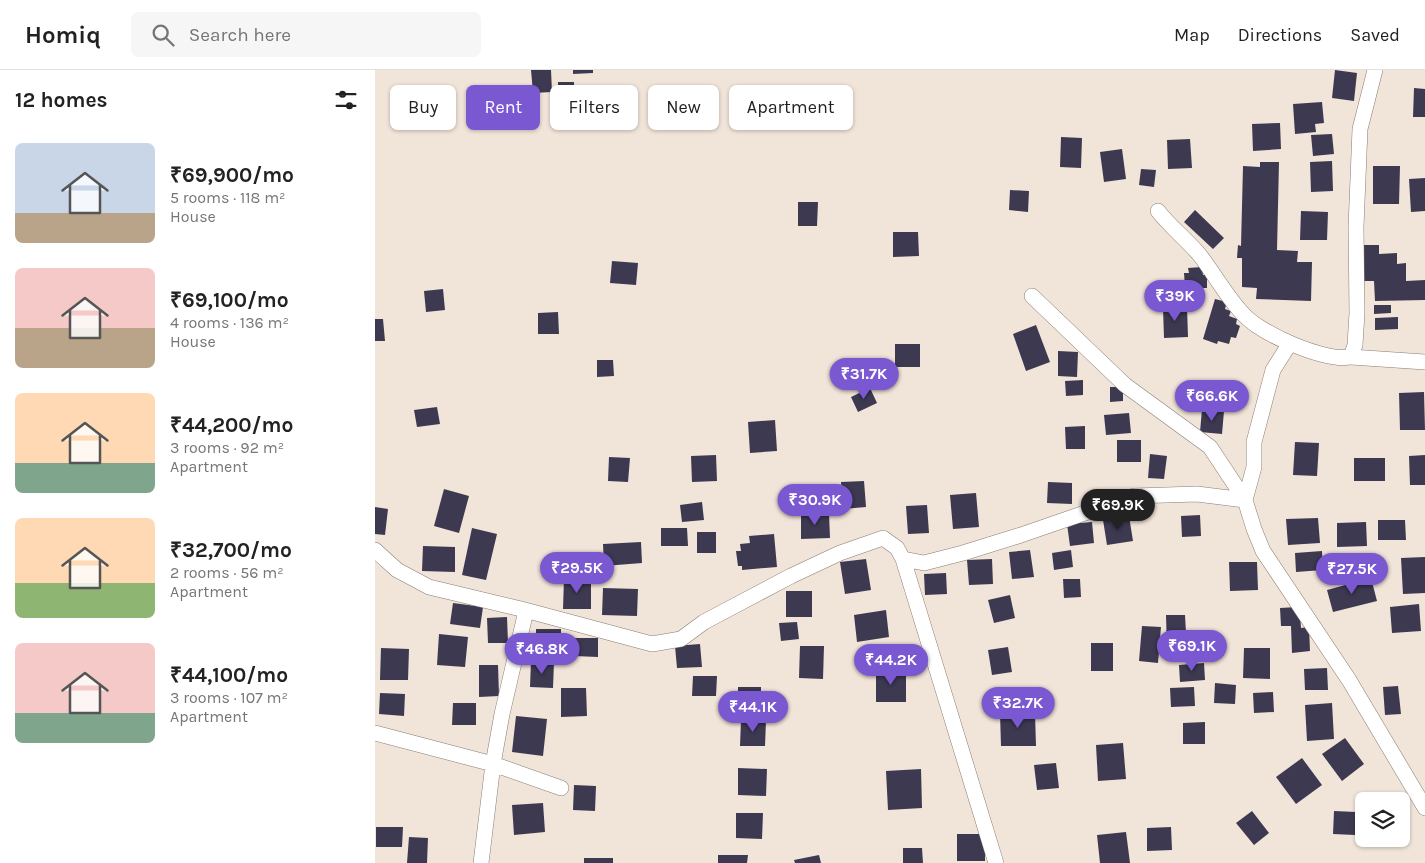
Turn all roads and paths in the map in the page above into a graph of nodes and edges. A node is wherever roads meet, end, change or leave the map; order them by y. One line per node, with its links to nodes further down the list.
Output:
1 (1375, 70): 5 (street)
2 (1157, 211): 4 (street)
3 (1032, 296): 7 (street)
4 (1291, 343): 5 (street); 7 (street)
5 (1351, 357): 6 (street)
6 (1425, 362)
7 (1245, 500): 9 (street); 14 (street)
8 (375, 550): 10 (street)
9 (903, 559): 10 (street); 16 (street)
10 (526, 611): 12 (street)
11 (375, 733): 12 (street)
12 (493, 764): 13 (street); 15 (street)
13 (561, 788)
14 (1425, 808)
15 (481, 863)
16 (995, 863)

